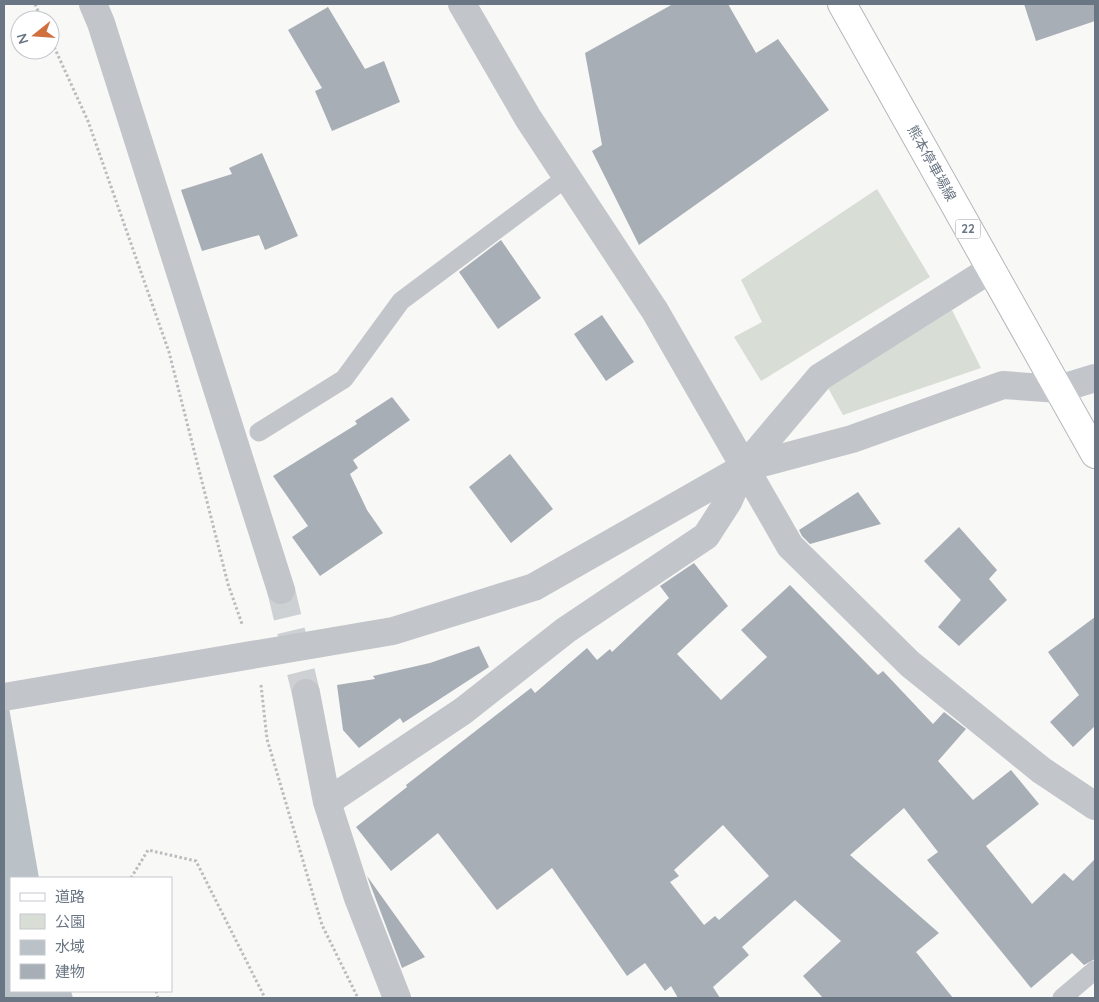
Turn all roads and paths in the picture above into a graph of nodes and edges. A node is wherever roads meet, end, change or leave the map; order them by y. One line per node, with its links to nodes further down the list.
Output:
1 (93, 4): 12 (street)
2 (462, 4): 5 (street)
3 (842, 4): 6 (main road, 熊本停車場線 / 22)
4 (60, 60): 13 (path)
5 (567, 177): 9 (lane); 11 (street)
6 (991, 268): 8 (main road, 熊本停車場線 / 22); 11 (street)
7 (1095, 378): 8 (street)
8 (1059, 389): 10 (main road, 熊本停車場線 / 22); 11 (street)
9 (259, 432)
10 (1095, 454)
11 (744, 468): 13 (street); 16 (street); 17 (street)
12 (281, 590)
13 (253, 654): 15 (street); 21 (path)
14 (306, 693): 16 (street)
15 (4, 697)
16 (327, 802): 22 (street)
17 (1095, 806)
18 (132, 877): 20 (path)
19 (1095, 970): 23 (lane)
20 (265, 998)
21 (358, 998)
22 (398, 998)
23 (1062, 998)

